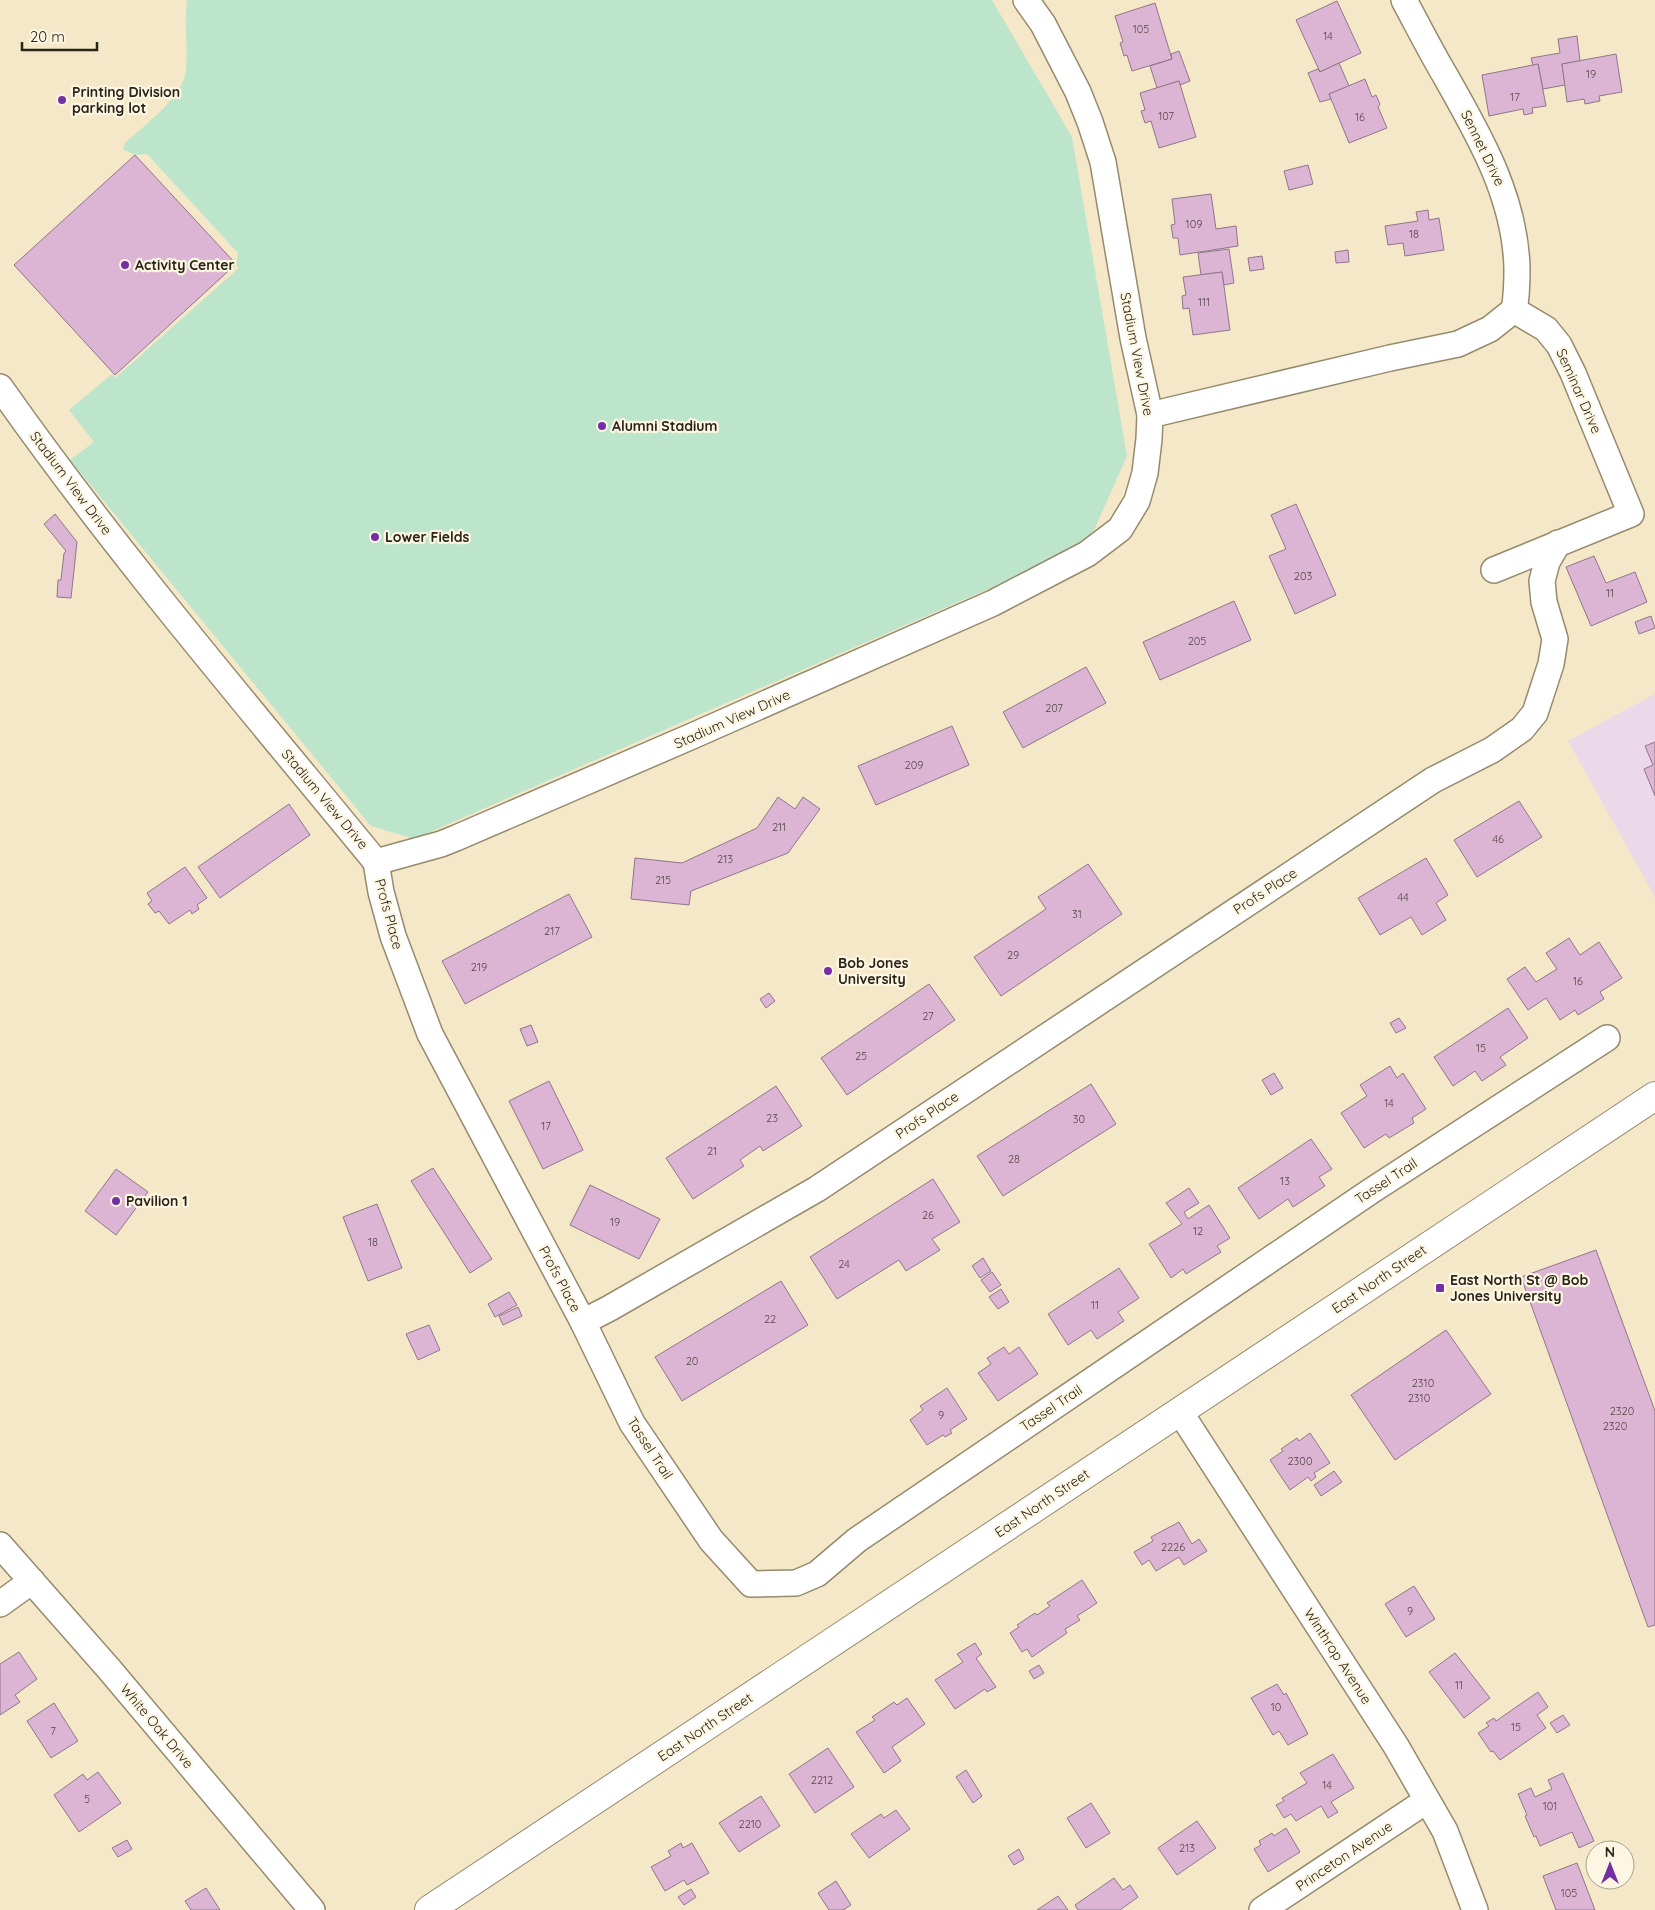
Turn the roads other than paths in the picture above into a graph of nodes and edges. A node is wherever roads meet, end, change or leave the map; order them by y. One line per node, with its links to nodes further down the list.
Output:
1 (1026, 0): 5 (street, Stadium View Drive)
2 (1404, 0): 3 (street, Sennet Drive)
3 (1514, 310): 5 (street); 6 (street, Seminar Drive)
4 (0, 386): 8 (street, Stadium View Drive)
5 (1150, 415): 8 (street, Stadium View Drive)
6 (1558, 543): 7 (street, Seminar Drive); 11 (street, Profs Place)
7 (1494, 570)
8 (376, 862): 11 (street, Profs Place)
9 (1608, 1038): 11 (street, Tassel Trail)
10 (1655, 1096): 12 (main road, East North Street)
11 (583, 1322)
12 (1180, 1412): 16 (street, Winthrop Avenue); 18 (main road, East North Street)
13 (0, 1545): 14 (street, White Oak Drive)
14 (32, 1582): 15 (street); 17 (street, White Oak Drive)
15 (0, 1604)
16 (1426, 1801): 19 (street, Princeton Avenue); 20 (street, Winthrop Avenue)
17 (312, 1910)
18 (429, 1910)
19 (1262, 1910)
20 (1475, 1910)

